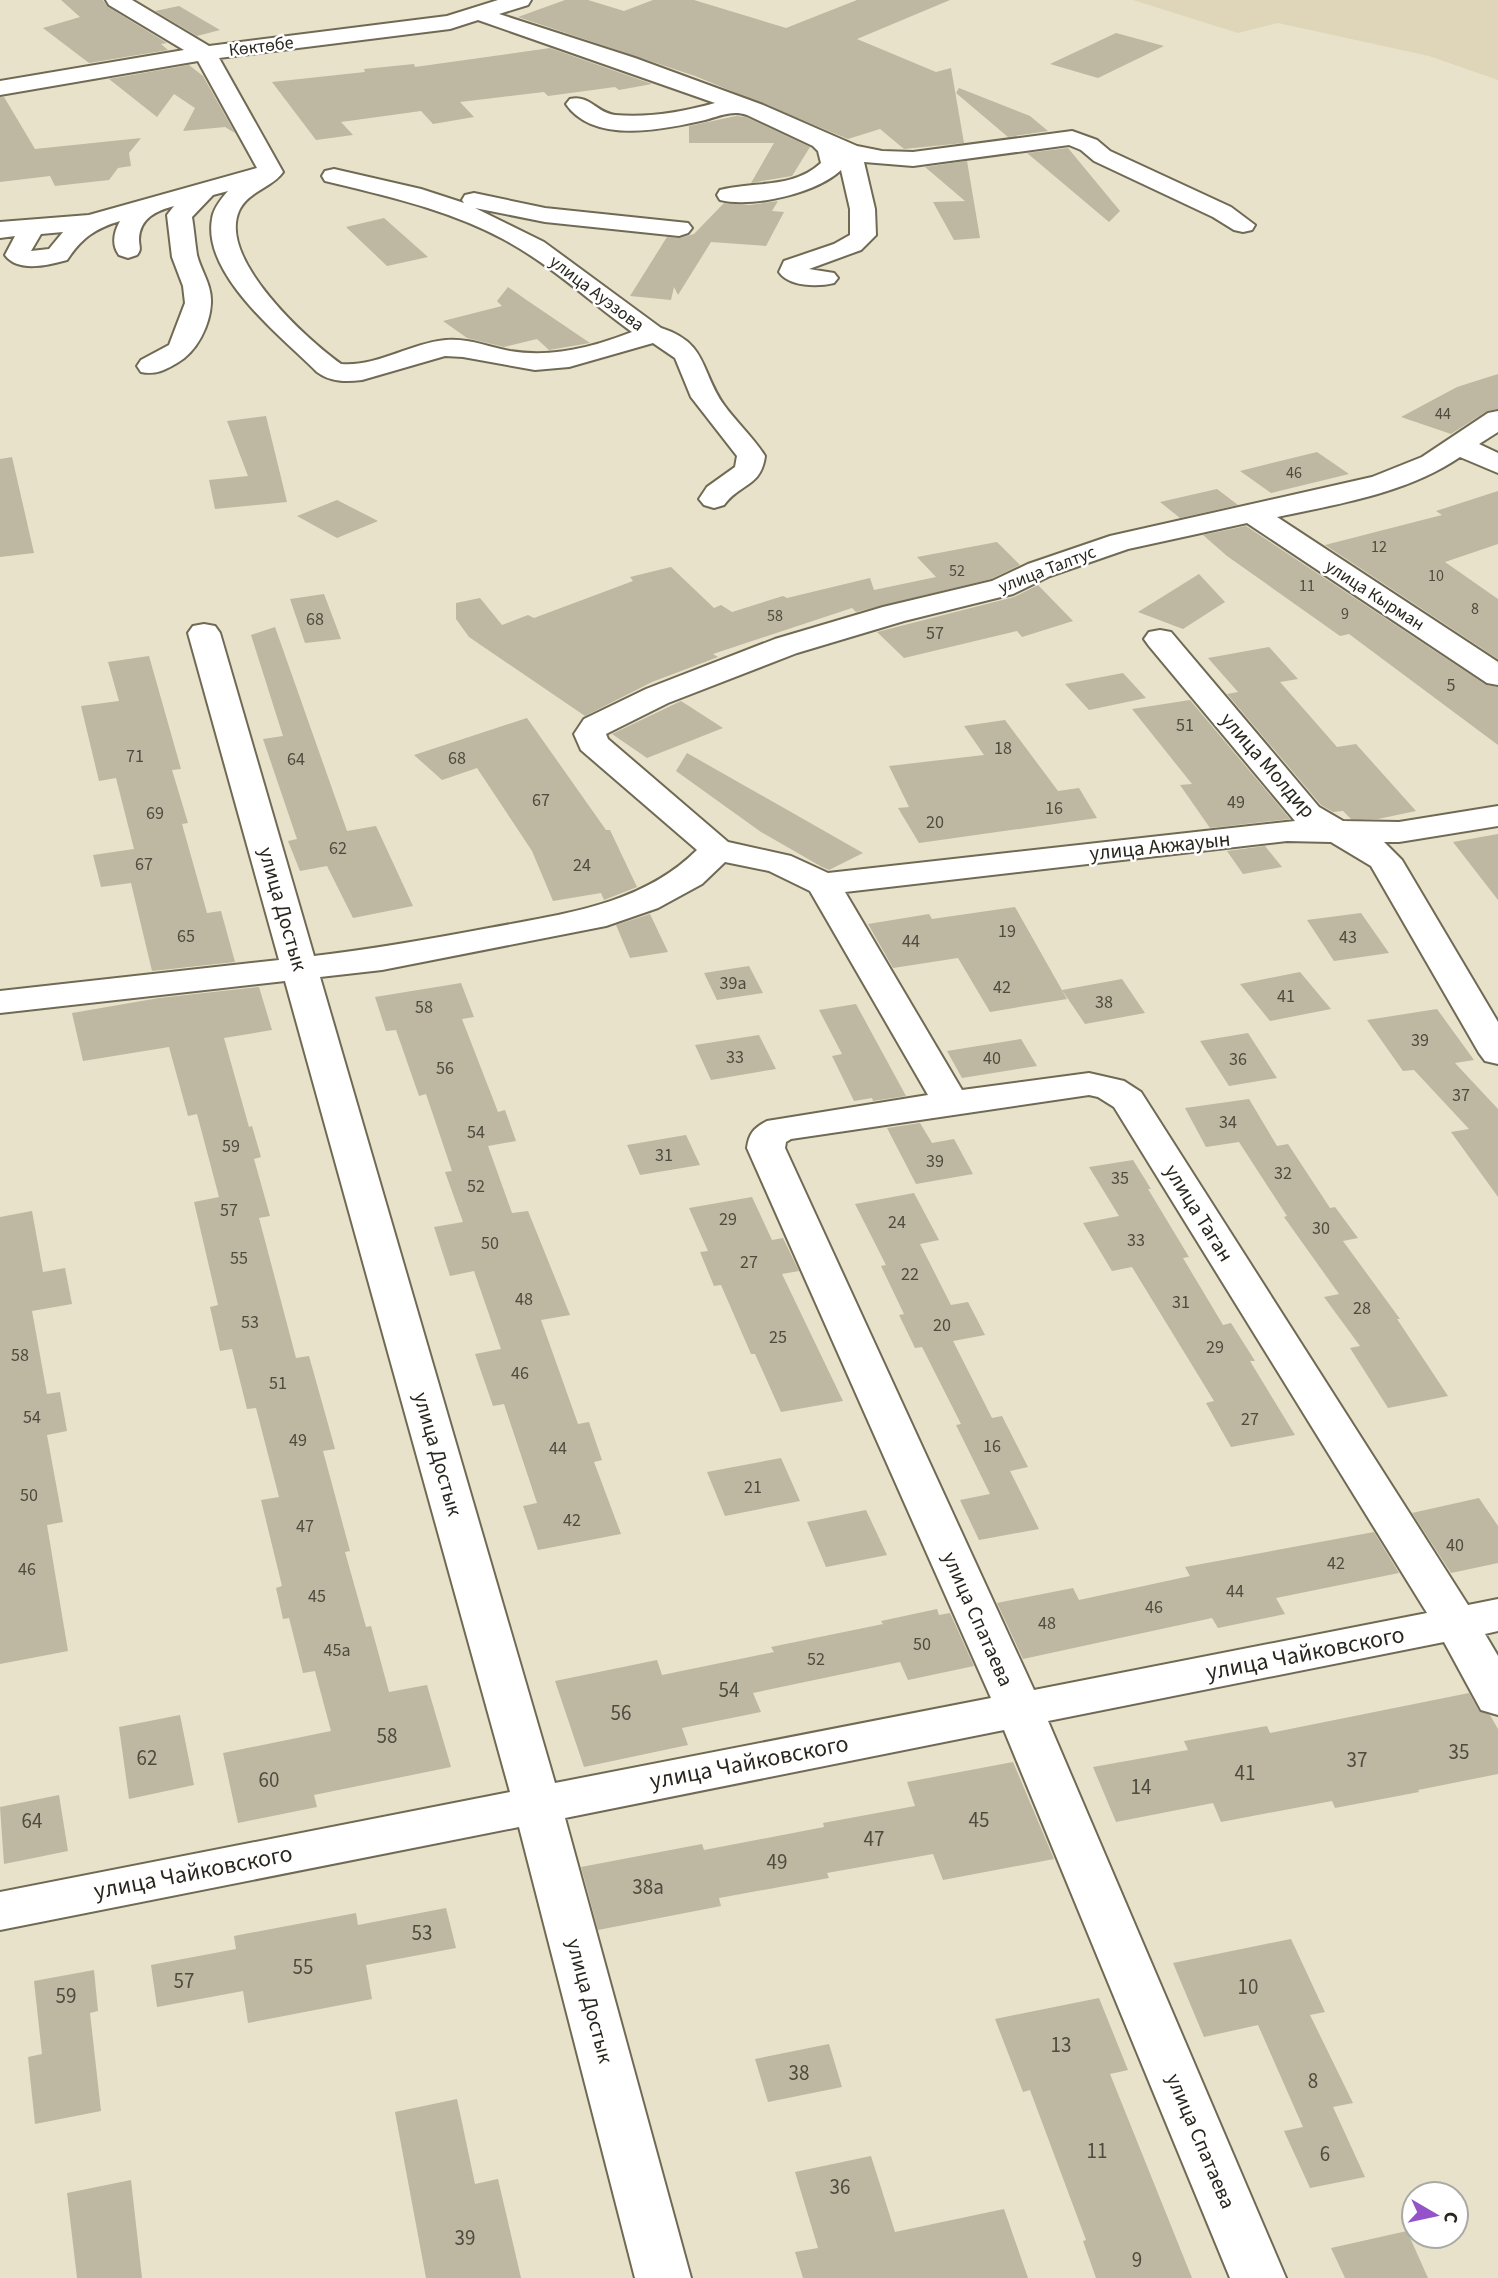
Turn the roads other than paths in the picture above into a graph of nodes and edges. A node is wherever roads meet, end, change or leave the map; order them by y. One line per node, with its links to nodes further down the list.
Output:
1 (117, 0): 4 (street)
2 (520, 0): 3 (street, Көктөбе)
3 (479, 13): 4 (street, Көктөбе); 7 (street)
4 (205, 52): 5 (street, Көктөбе); 10 (street)
5 (0, 88)
6 (578, 104): 7 (street)
7 (735, 104): 8 (street)
8 (821, 141): 14 (street); 16 (street)
9 (853, 164): 20 (street)
10 (271, 172): 13 (street); 21 (street)
11 (334, 176): 21 (street, улица Ауэзова)
12 (408, 182): 17 (street)
13 (204, 191): 15 (street); 22 (street)
14 (729, 195)
15 (144, 208): 18 (street); 19 (street)
16 (1243, 225)
17 (679, 228)
18 (0, 230)
19 (128, 250)
20 (825, 278)
21 (652, 334): 26 (street, улица Ауэзова)
22 (151, 366)
23 (1498, 419): 24 (street, улица Талтус)
24 (1460, 446): 25 (street); 27 (street, улица Талтус)
25 (1498, 464)
26 (714, 499)
27 (1251, 513): 30 (street, улица Кырман); 33 (street, улица Талтус)
28 (204, 633): 35 (street, улица Достык)
29 (1160, 639): 32 (street, улица Молдир)
30 (1498, 677)
31 (1498, 816): 32 (street, улица Акжауын)
32 (1341, 833): 34 (street, улица Акжауын); 37 (street, улица Молдир)
33 (717, 850): 34 (street); 35 (street)
34 (823, 884): 38 (street)
35 (300, 968): 36 (street); 42 (street, улица Достык)
36 (0, 1002)
37 (1498, 1053)
38 (951, 1103): 39 (street, улица Таган); 41 (street, улица Спатаева)
39 (1477, 1620): 40 (street, улица Таган); 41 (street, улица Чайковского)
40 (1498, 1698)
41 (1019, 1709): 42 (street, улица Чайковского); 45 (street, улица Спатаева)
42 (537, 1803): 43 (street, улица Чайковского); 44 (street, улица Достык)
43 (0, 1911)
44 (663, 2278)
45 (1258, 2278)

